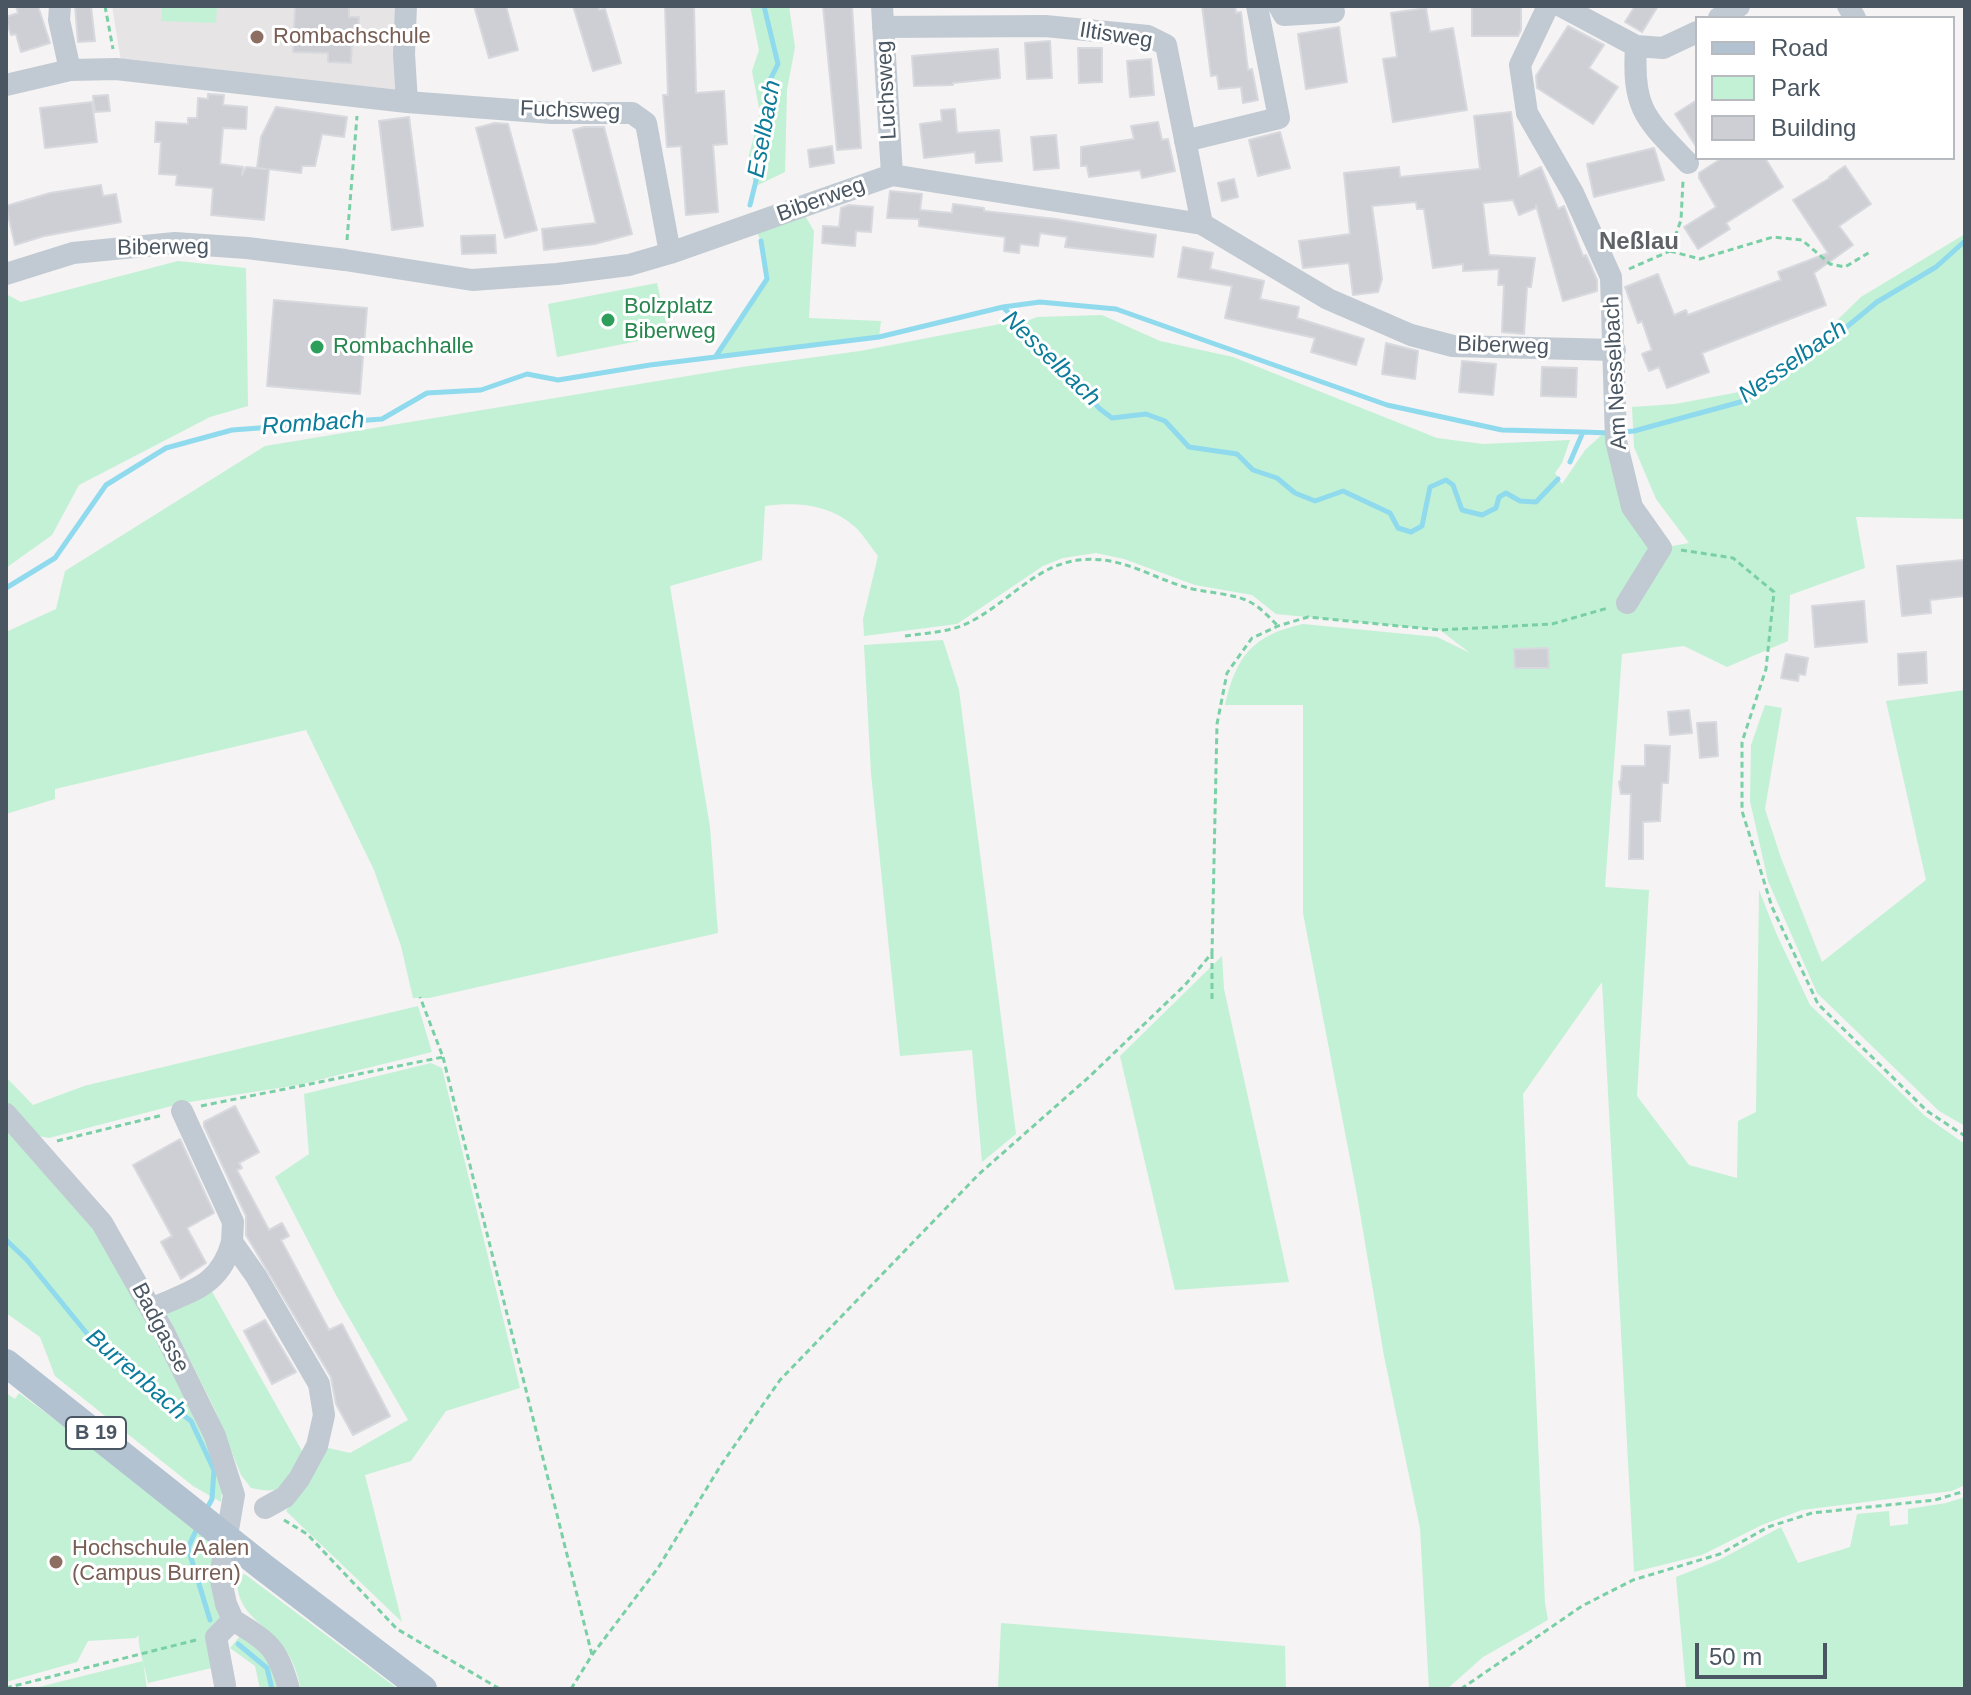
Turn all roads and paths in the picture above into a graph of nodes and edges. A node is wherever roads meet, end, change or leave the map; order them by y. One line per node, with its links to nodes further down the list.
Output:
1 (60, 6): 13 (street)
2 (105, 6): 12 (path)
3 (406, 6): 16 (street)
4 (1257, 6): 17 (street)
5 (1279, 6): 8 (street)
6 (1548, 6): 26 (street, Am Nesselbach)
7 (1561, 6): 11 (street)
8 (1334, 12)
9 (882, 16): 17 (street, Iltisweg); 19 (street, Luchsweg)
10 (1695, 33): 11 (street)
11 (1636, 46): 18 (street)
12 (116, 69): 13 (street, Fuchsweg); 15 (street, Fuchsweg)
13 (70, 70): 14 (street, Fuchsweg)
14 (6, 85)
15 (359, 97): 16 (street, Fuchsweg); 24 (path)
16 (407, 102): 23 (street, Fuchsweg)
17 (1185, 141): 20 (street, Iltisweg)
18 (1688, 163): 21 (path)
19 (892, 175): 20 (street, Biberweg); 23 (street, Biberweg)
20 (1202, 224): 27 (street, Biberweg)
21 (1670, 251): 22 (path); 26 (path)
22 (1870, 252)
23 (670, 253): 24 (street, Biberweg)
24 (345, 260): 25 (street, Biberweg)
25 (6, 274)
26 (1611, 277): 27 (street, Am Nesselbach)
27 (1615, 350): 28 (street, Am Nesselbach)
28 (1661, 548): 29 (street); 38 (path)
29 (1627, 603): 30 (path)
30 (1278, 626): 31 (path); 32 (path)
31 (905, 636)
32 (1212, 953): 34 (path); 47 (path)
33 (420, 997): 35 (path)
34 (1212, 1002)
35 (443, 1057): 36 (path); 47 (path)
36 (182, 1111): 39 (path); 40 (street)
37 (6, 1114): 39 (street, Badgasse)
38 (1965, 1136)
39 (34, 1147): 41 (street, Badgasse)
40 (232, 1242): 41 (street); 44 (street)
41 (151, 1309): 45 (street, Badgasse)
42 (6, 1363): 51 (main road, B 19)
43 (1965, 1491): 54 (path)
44 (265, 1508): 52 (path)
45 (233, 1620): 46 (street); 50 (street)
46 (216, 1637): 48 (street); 49 (path)
47 (592, 1655): 53 (path)
48 (225, 1685)
49 (6, 1688)
50 (289, 1689)
51 (423, 1689)
52 (500, 1689)
53 (571, 1689)
54 (1461, 1689)

